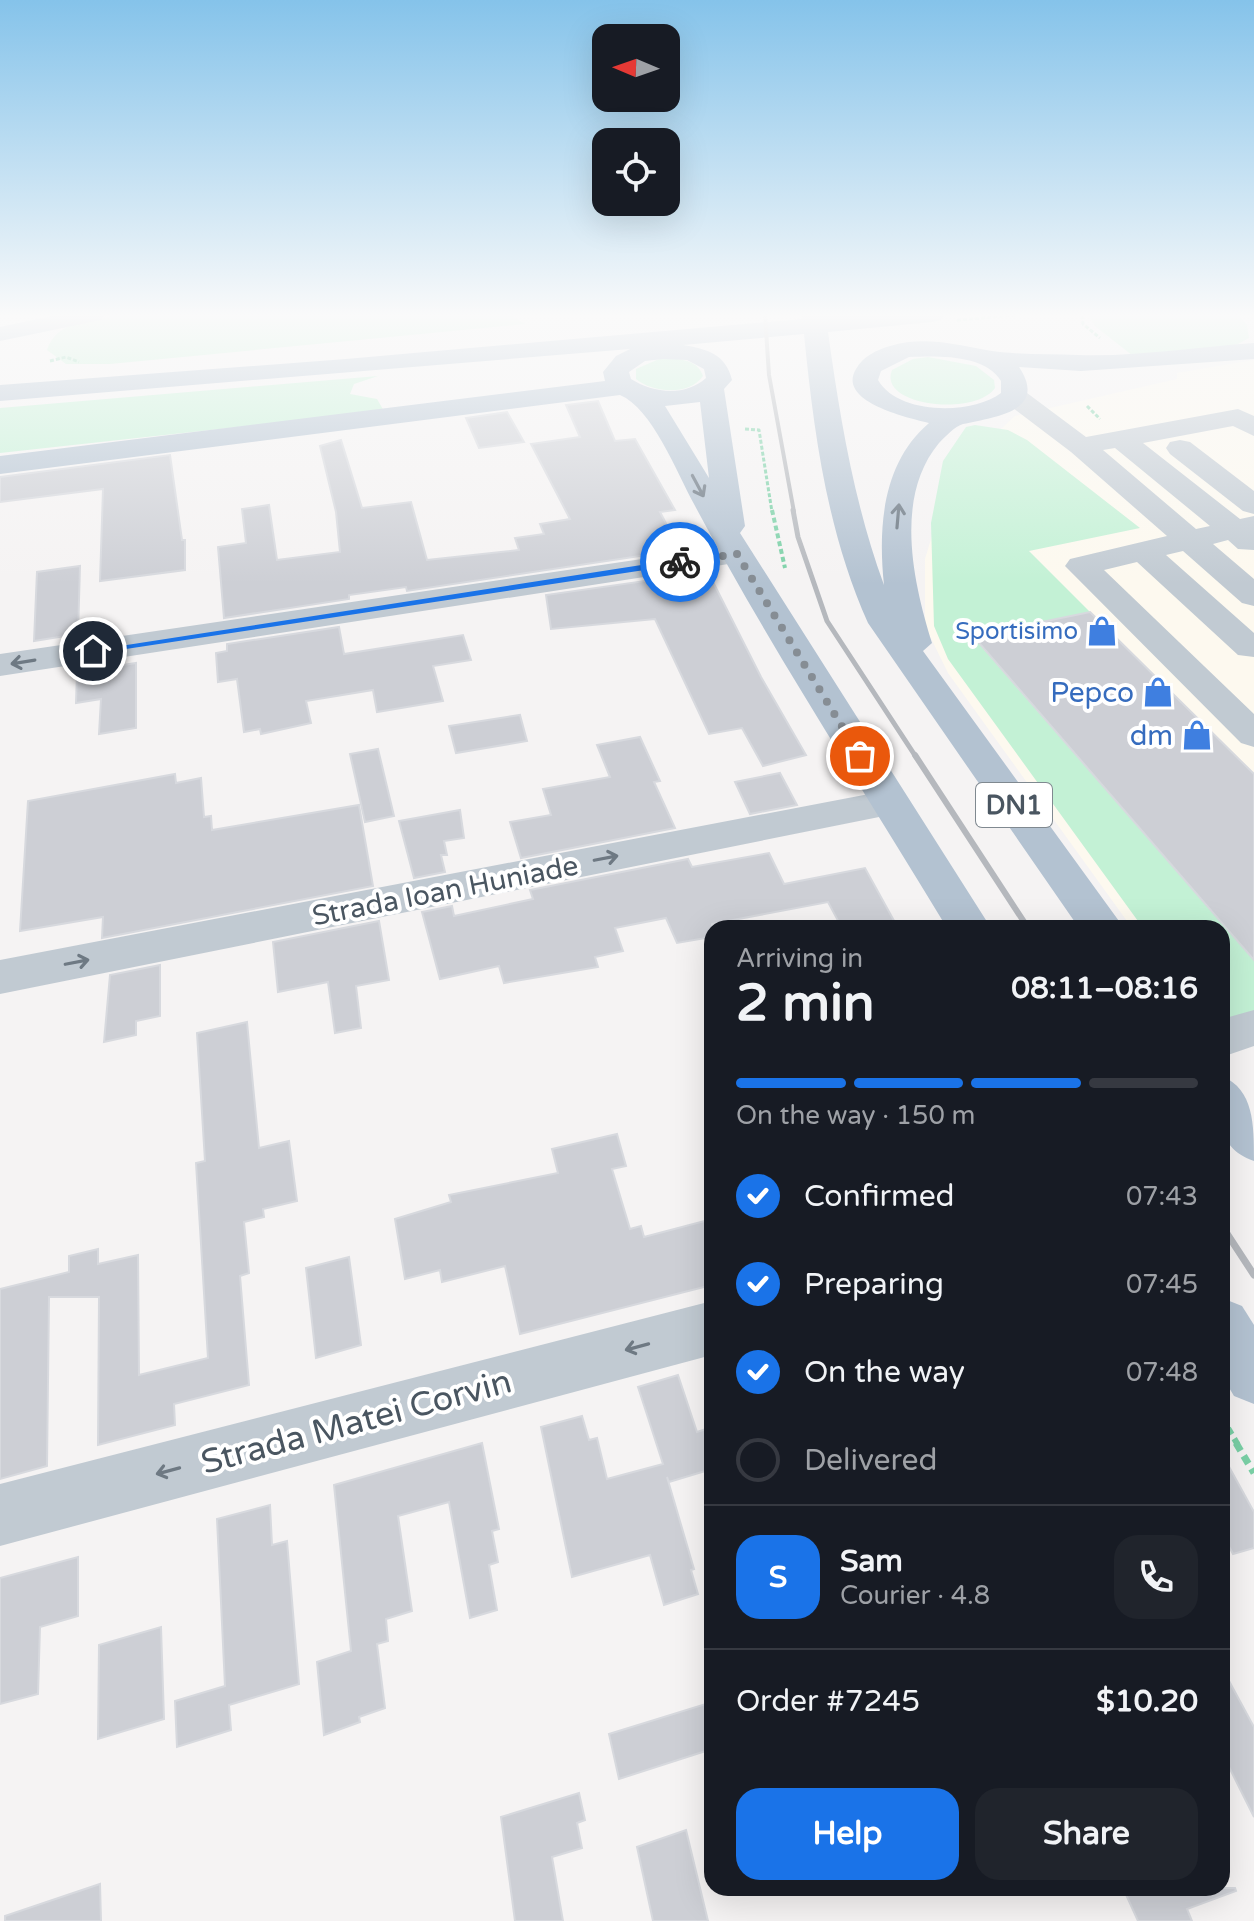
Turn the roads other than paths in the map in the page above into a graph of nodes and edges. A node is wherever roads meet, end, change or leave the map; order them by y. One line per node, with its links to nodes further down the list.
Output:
1 (486, 405): 18 (main road)
2 (645, 405): 23 (main road, one-way to 23)
3 (713, 405): 23 (main road)
4 (828, 405): 25 (main road, DN1)
5 (863, 405): 10 (main road)
6 (869, 405): 10 (main road)
7 (896, 405): 11 (main road)
8 (1001, 405): 11 (main road)
9 (1030, 405): 16 (street)
10 (862, 411): 25 (main road)
11 (965, 415): 19 (street); 29 (main road, DN1, one-way to 11)
12 (1198, 424): 13 (street); 14 (street); 17 (street)
13 (1254, 428)
14 (1159, 432): 15 (street); 20 (street)
15 (1121, 439): 16 (street); 21 (street)
16 (1081, 446): 19 (street)
17 (1232, 449)
18 (0, 465)
19 (1111, 472): 22 (street)
20 (1254, 505)
21 (1247, 533): 22 (street)
22 (1189, 539): 24 (street); 26 (street)
23 (735, 551): 28 (street, one-way to 28); 31 (main road)
24 (1143, 551): 27 (street); 30 (street)
25 (866, 586): 29 (main road, DN1)
26 (1254, 596)
27 (1253, 649)
28 (0, 665)
29 (928, 680): 33 (main road, DN1)
30 (1254, 735)
31 (890, 803): 32 (main road); 34 (street, Strada Ioan Huniade, one-way to 31)
32 (964, 920)
33 (1096, 920)
34 (0, 977)
35 (1254, 1028): 36 (street)
36 (1230, 1036)
37 (1230, 1107): 38 (main road)
38 (1254, 1140)
39 (704, 1330): 42 (street, Strada Matei Corvin, one-way to 42)
40 (1230, 1338): 41 (main road)
41 (1254, 1376)
42 (0, 1515)

